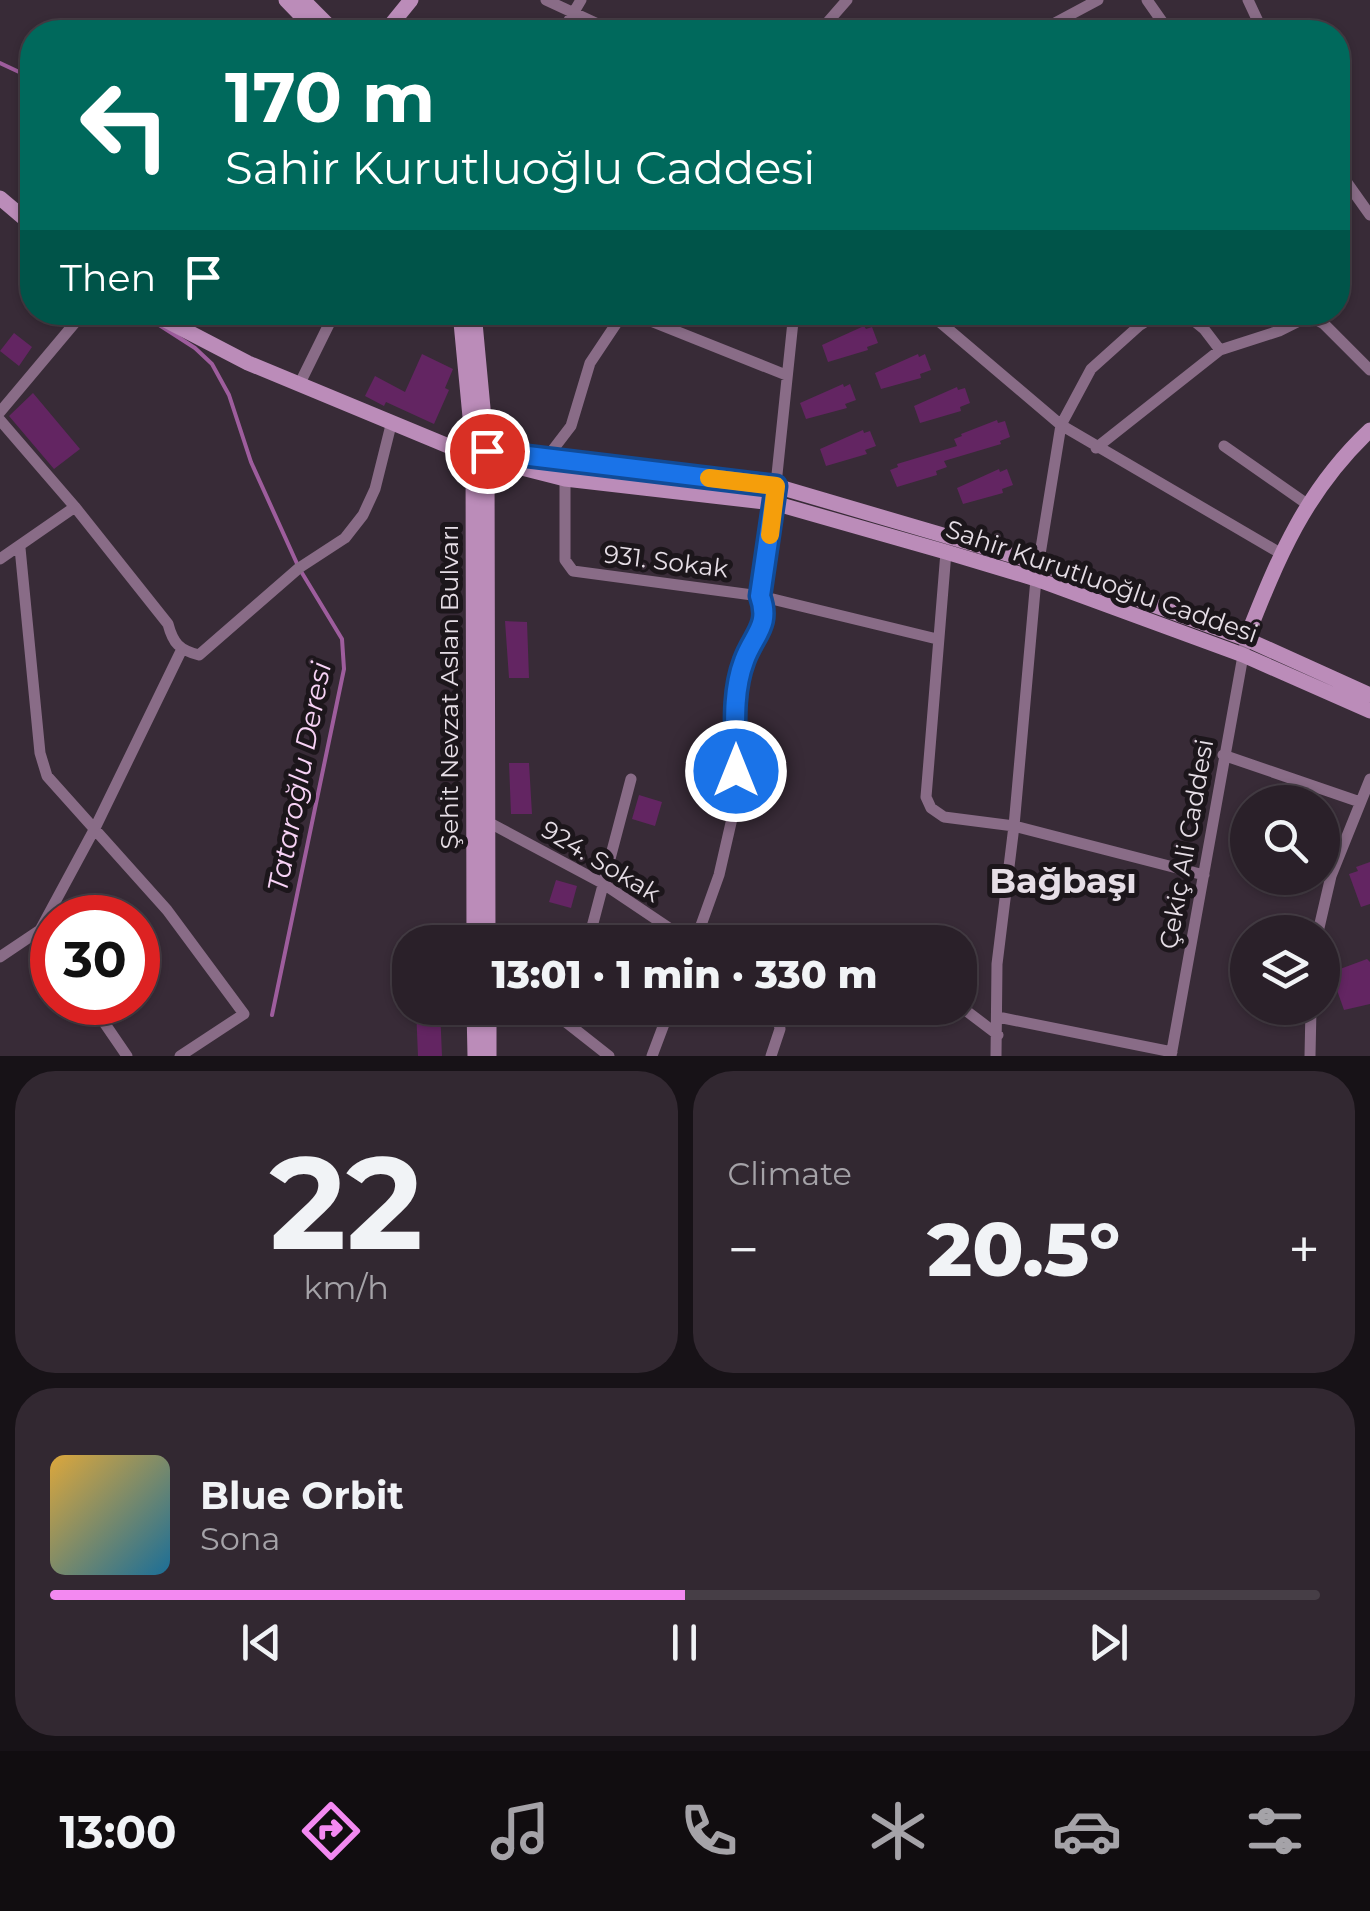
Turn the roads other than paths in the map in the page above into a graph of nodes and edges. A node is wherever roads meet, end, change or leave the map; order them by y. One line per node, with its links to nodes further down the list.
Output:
1 (286, 0): 9 (street)
2 (302, 0): 10 (street)
3 (410, 0): 11 (street)
4 (546, 0): 8 (street)
5 (581, 0): 8 (street)
6 (847, 0): 14 (street)
7 (1098, 0): 15 (street)
8 (572, 14): 12 (street); 13 (street)
9 (306, 20)
10 (322, 20)
11 (394, 20)
12 (569, 20)
13 (586, 20)
14 (829, 20)
15 (1060, 20)
16 (1364, 194): 19 (street)
17 (0, 198): 18 (street)
18 (20, 214)
19 (1370, 215)
20 (72, 325): 37 (street)
21 (174, 325): 36 (street)
22 (328, 325): 36 (street)
23 (461, 325): 44 (street, Şehit Nevzat Aslan Bulvarı)
24 (474, 325): 44 (street, Şehit Nevzat Aslan Bulvarı)
25 (617, 325): 45 (street)
26 (659, 325): 35 (street)
27 (792, 325): 35 (street)
28 (943, 325): 40 (street)
29 (1140, 325): 40 (street)
30 (1199, 325): 33 (street)
31 (1293, 325): 33 (street)
32 (1325, 325): 34 (street)
33 (1220, 350): 43 (street)
34 (1370, 370)
35 (786, 375): 47 (street)
36 (298, 385): 39 (street)
37 (0, 412)
38 (0, 420): 50 (street)
39 (391, 425): 44 (street); 59 (street)
40 (1061, 425): 43 (street); 55 (street)
41 (1370, 430): 49 (street)
42 (1224, 446): 49 (street)
43 (1096, 448): 53 (street)
44 (476, 454): 45 (street, Sahir Kurutluoğlu Caddesi); 46 (street, Sahir Kurutluoğlu Caddesi); 66 (street, Şehit Nevzat Aslan Bulvarı); 73 (street, Şehit Nevzat Aslan Bulvarı)
45 (545, 460): 47 (street, Sahir Kurutluoğlu Caddesi)
46 (564, 479): 48 (street, Sahir Kurutluoğlu Caddesi); 56 (street, 931. Sokak)
47 (776, 486): 48 (street); 55 (street, Sahir Kurutluoğlu Caddesi)
48 (774, 503): 52 (street, Sahir Kurutluoğlu Caddesi); 56 (street)
49 (1306, 504): 53 (street)
50 (75, 507): 51 (street); 59 (street)
51 (20, 548): 54 (street); 68 (street)
52 (946, 552): 55 (street, Sahir Kurutluoğlu Caddesi); 57 (street)
53 (1280, 553): 58 (street)
54 (0, 559)
55 (1037, 571): 58 (street, Sahir Kurutluoğlu Caddesi); 67 (street)
56 (760, 596): 57 (street, 931. Sokak); 77 (street)
57 (937, 640): 67 (street)
58 (1244, 647): 60 (street, Sahir Kurutluoğlu Caddesi); 61 (street, Sahir Kurutluoğlu Caddesi); 62 (street, Çekiç Ali Caddesi)
59 (182, 650): 68 (street)
60 (1370, 694)
61 (1370, 712)
62 (1223, 755): 65 (street); 69 (street, Çekiç Ali Caddesi)
63 (631, 779): 70 (street)
64 (1370, 780): 65 (street)
65 (1360, 802): 72 (street)
66 (488, 822): 70 (street, 924. Sokak); 74 (street, Şehit Nevzat Aslan Bulvarı)
67 (1014, 826): 69 (street); 80 (street)
68 (95, 828): 71 (street); 92 (street)
69 (1204, 876): 90 (street, Çekiç Ali Caddesi)
70 (602, 883): 75 (street); 76 (street, 924. Sokak)
71 (59, 895)
72 (1322, 915)
73 (474, 925)
74 (488, 925)
75 (592, 925)
76 (666, 925)
77 (699, 925)
78 (30, 937): 79 (street)
79 (0, 957)
80 (998, 1017): 89 (street); 90 (street)
81 (977, 1019): 89 (street)
82 (106, 1025): 91 (street)
83 (474, 1025): 93 (street)
84 (489, 1025): 94 (street)
85 (572, 1025): 95 (street)
86 (664, 1025): 96 (street)
87 (779, 1025): 97 (street)
88 (1311, 1025): 99 (street)
89 (998, 1035): 98 (street)
90 (1172, 1054)
91 (127, 1056)
92 (180, 1056)
93 (474, 1056)
94 (489, 1056)
95 (609, 1056)
96 (652, 1056)
97 (771, 1056)
98 (996, 1056)
99 (1310, 1056)

